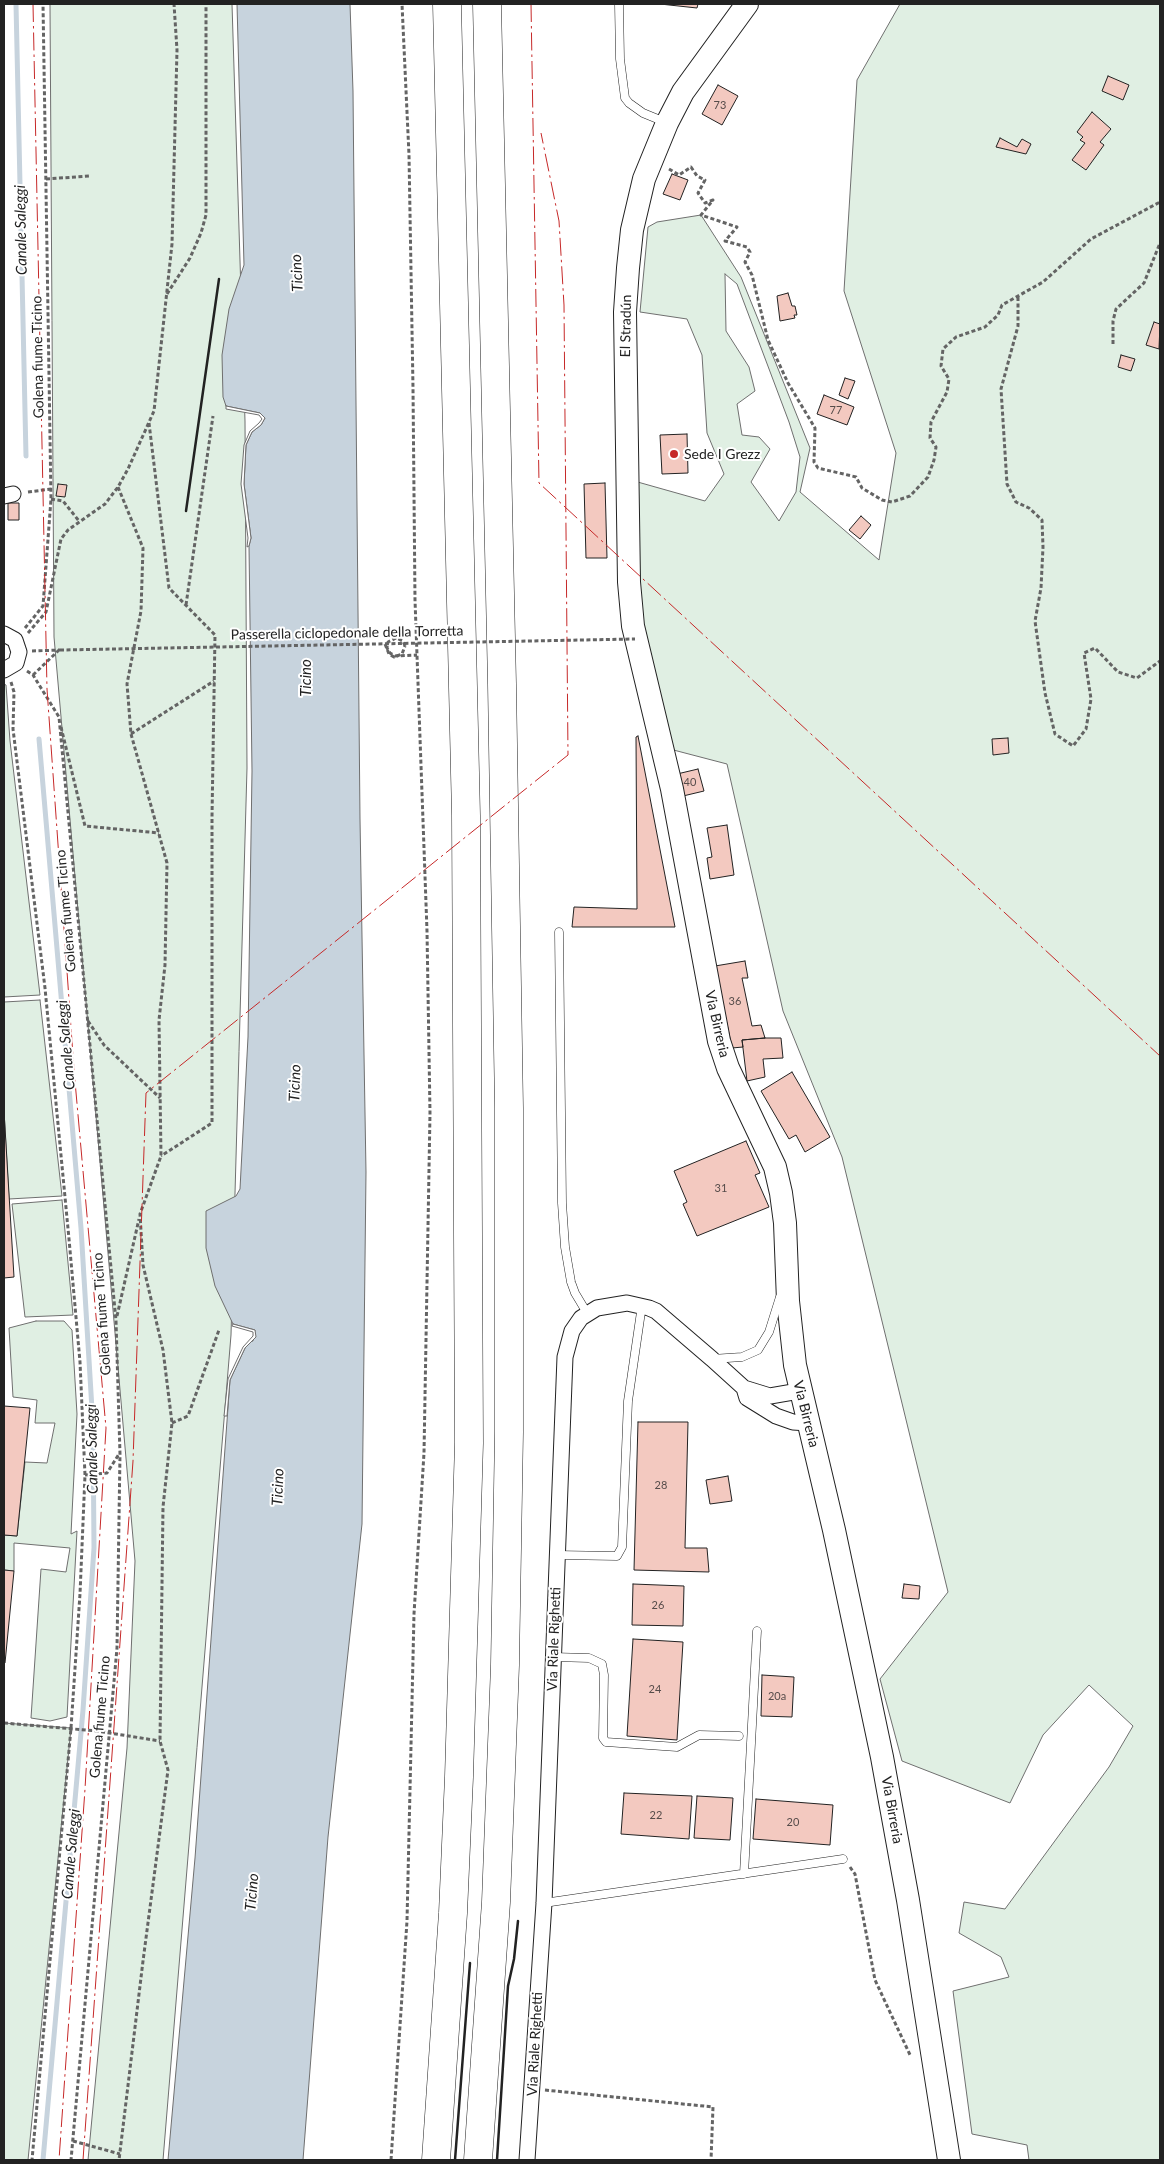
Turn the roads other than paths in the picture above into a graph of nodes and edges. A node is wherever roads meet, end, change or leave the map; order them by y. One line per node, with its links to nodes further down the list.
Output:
1 (447, 4): 22 (highway)
2 (488, 4): 23 (highway)
3 (619, 4): 5 (lane)
4 (747, 4): 5 (street, El Stradún)
5 (667, 122): 6 (street, El Stradún)
6 (644, 677): 8 (street, Via Birreria)
7 (559, 932): 10 (lane)
8 (787, 1276): 11 (lane); 13 (street, Via Birreria)
9 (642, 1305): 10 (street); 11 (street); 15 (lane)
10 (587, 1313): 15 (street, Via Riale Righetti)
11 (712, 1359): 12 (street)
12 (744, 1388): 13 (street); 14 (street)
13 (800, 1391): 14 (street, Via Birreria)
14 (808, 1423): 25 (street, Via Birreria)
15 (557, 1555): 17 (street, Via Riale Righetti)
16 (757, 1632): 20 (lane)
17 (553, 1657): 18 (lane); 21 (street, Via Riale Righetti)
18 (739, 1736)
19 (843, 1859): 20 (lane)
20 (744, 1874): 21 (lane)
21 (544, 1903): 24 (street, Via Riale Righetti)
22 (436, 2160)
23 (478, 2160)
24 (527, 2160)
25 (949, 2160)

